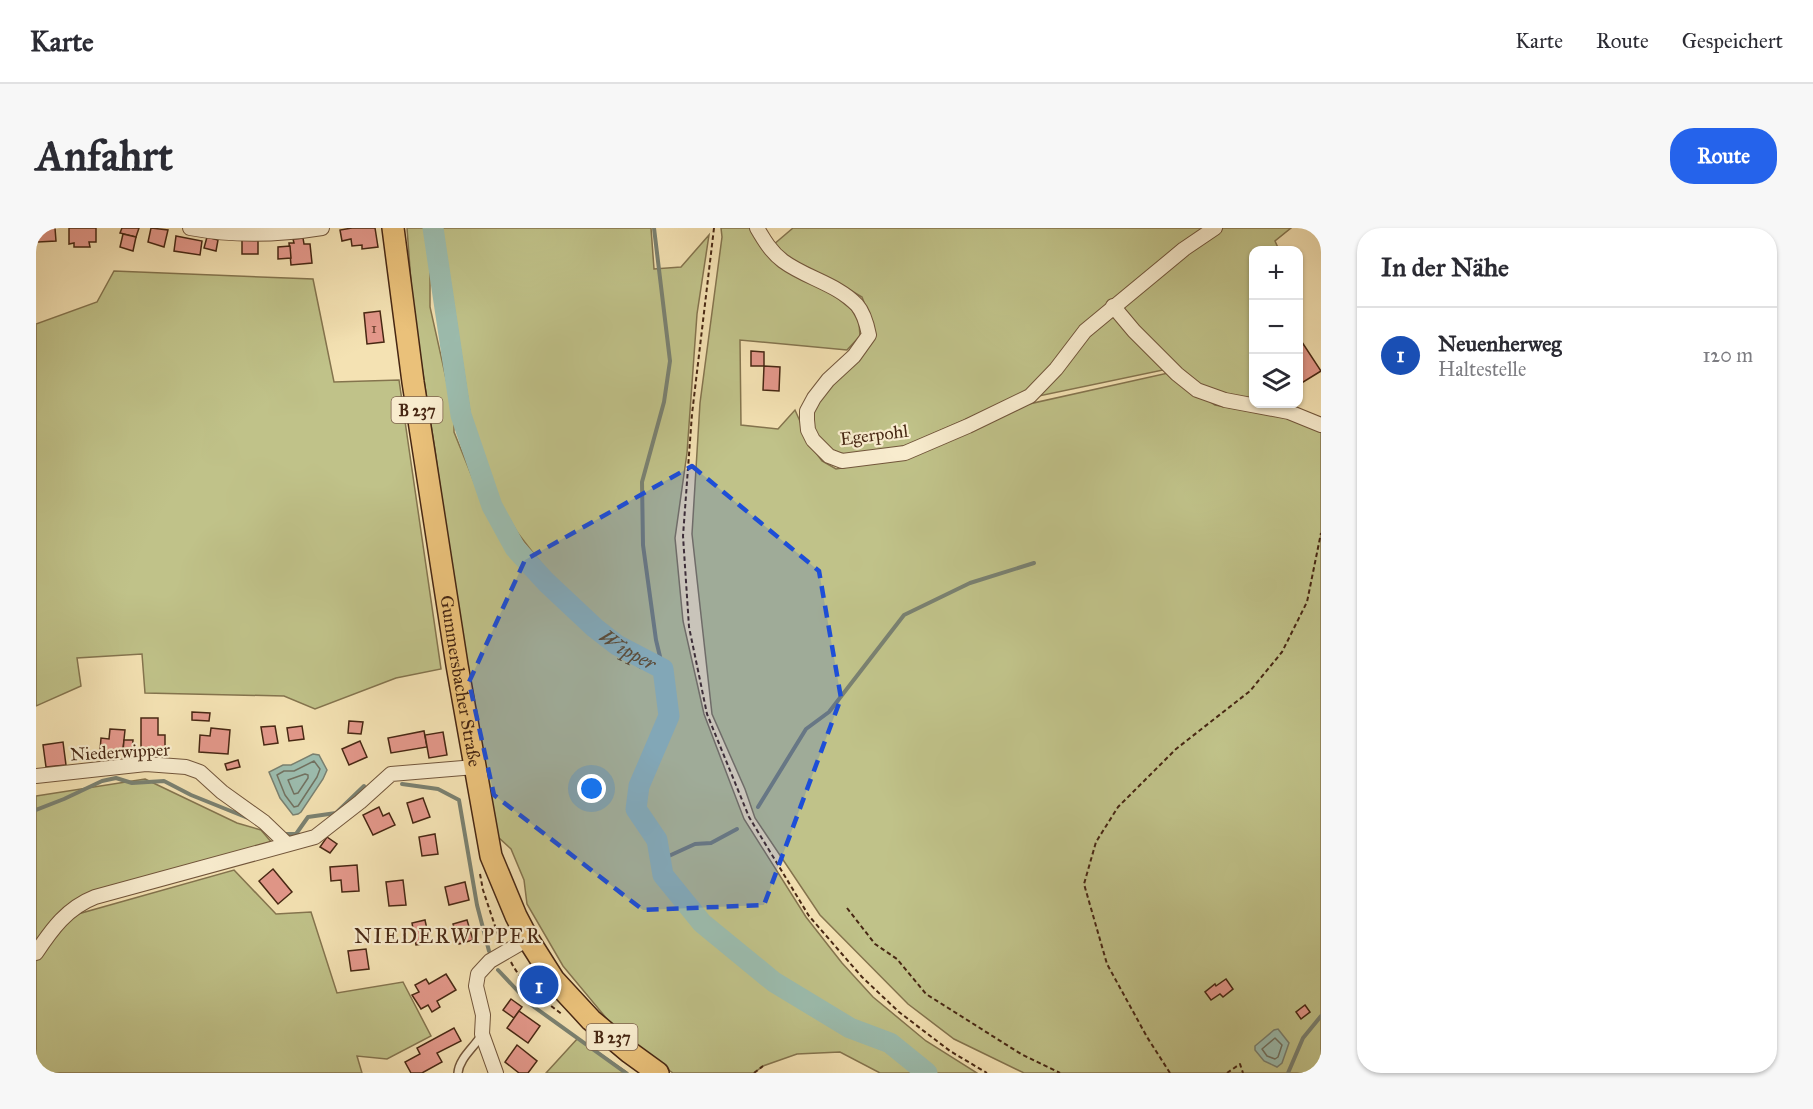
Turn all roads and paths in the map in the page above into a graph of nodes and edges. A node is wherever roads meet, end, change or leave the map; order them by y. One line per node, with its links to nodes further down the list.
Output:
1 (190, 228): 2 (street)
2 (322, 228)
3 (393, 228): 10 (main road, Gummersbacher Straße / B 237)
4 (714, 228): 22 (path)
5 (757, 228): 7 (street, Egerpohl)
6 (1215, 228): 7 (street, Egerpohl)
7 (1113, 306): 8 (street)
8 (1321, 425)
9 (1321, 533): 24 (path)
10 (474, 767): 12 (street); 14 (main road, Gummersbacher Straße / B 237)
11 (36, 776): 12 (street, Niederwipper)
12 (287, 844): 15 (street)
13 (847, 908): 23 (path)
14 (528, 939): 16 (street); 20 (main road, Gummersbacher Straße / B 237)
15 (36, 953)
16 (482, 1034): 18 (lane); 19 (street)
17 (763, 1066): 21 (path)
18 (458, 1073)
19 (496, 1073)
20 (658, 1073)
21 (754, 1073)
22 (987, 1073)
23 (1060, 1073)
24 (1170, 1073)
25 (1227, 1073): 26 (path)
26 (1243, 1073)

